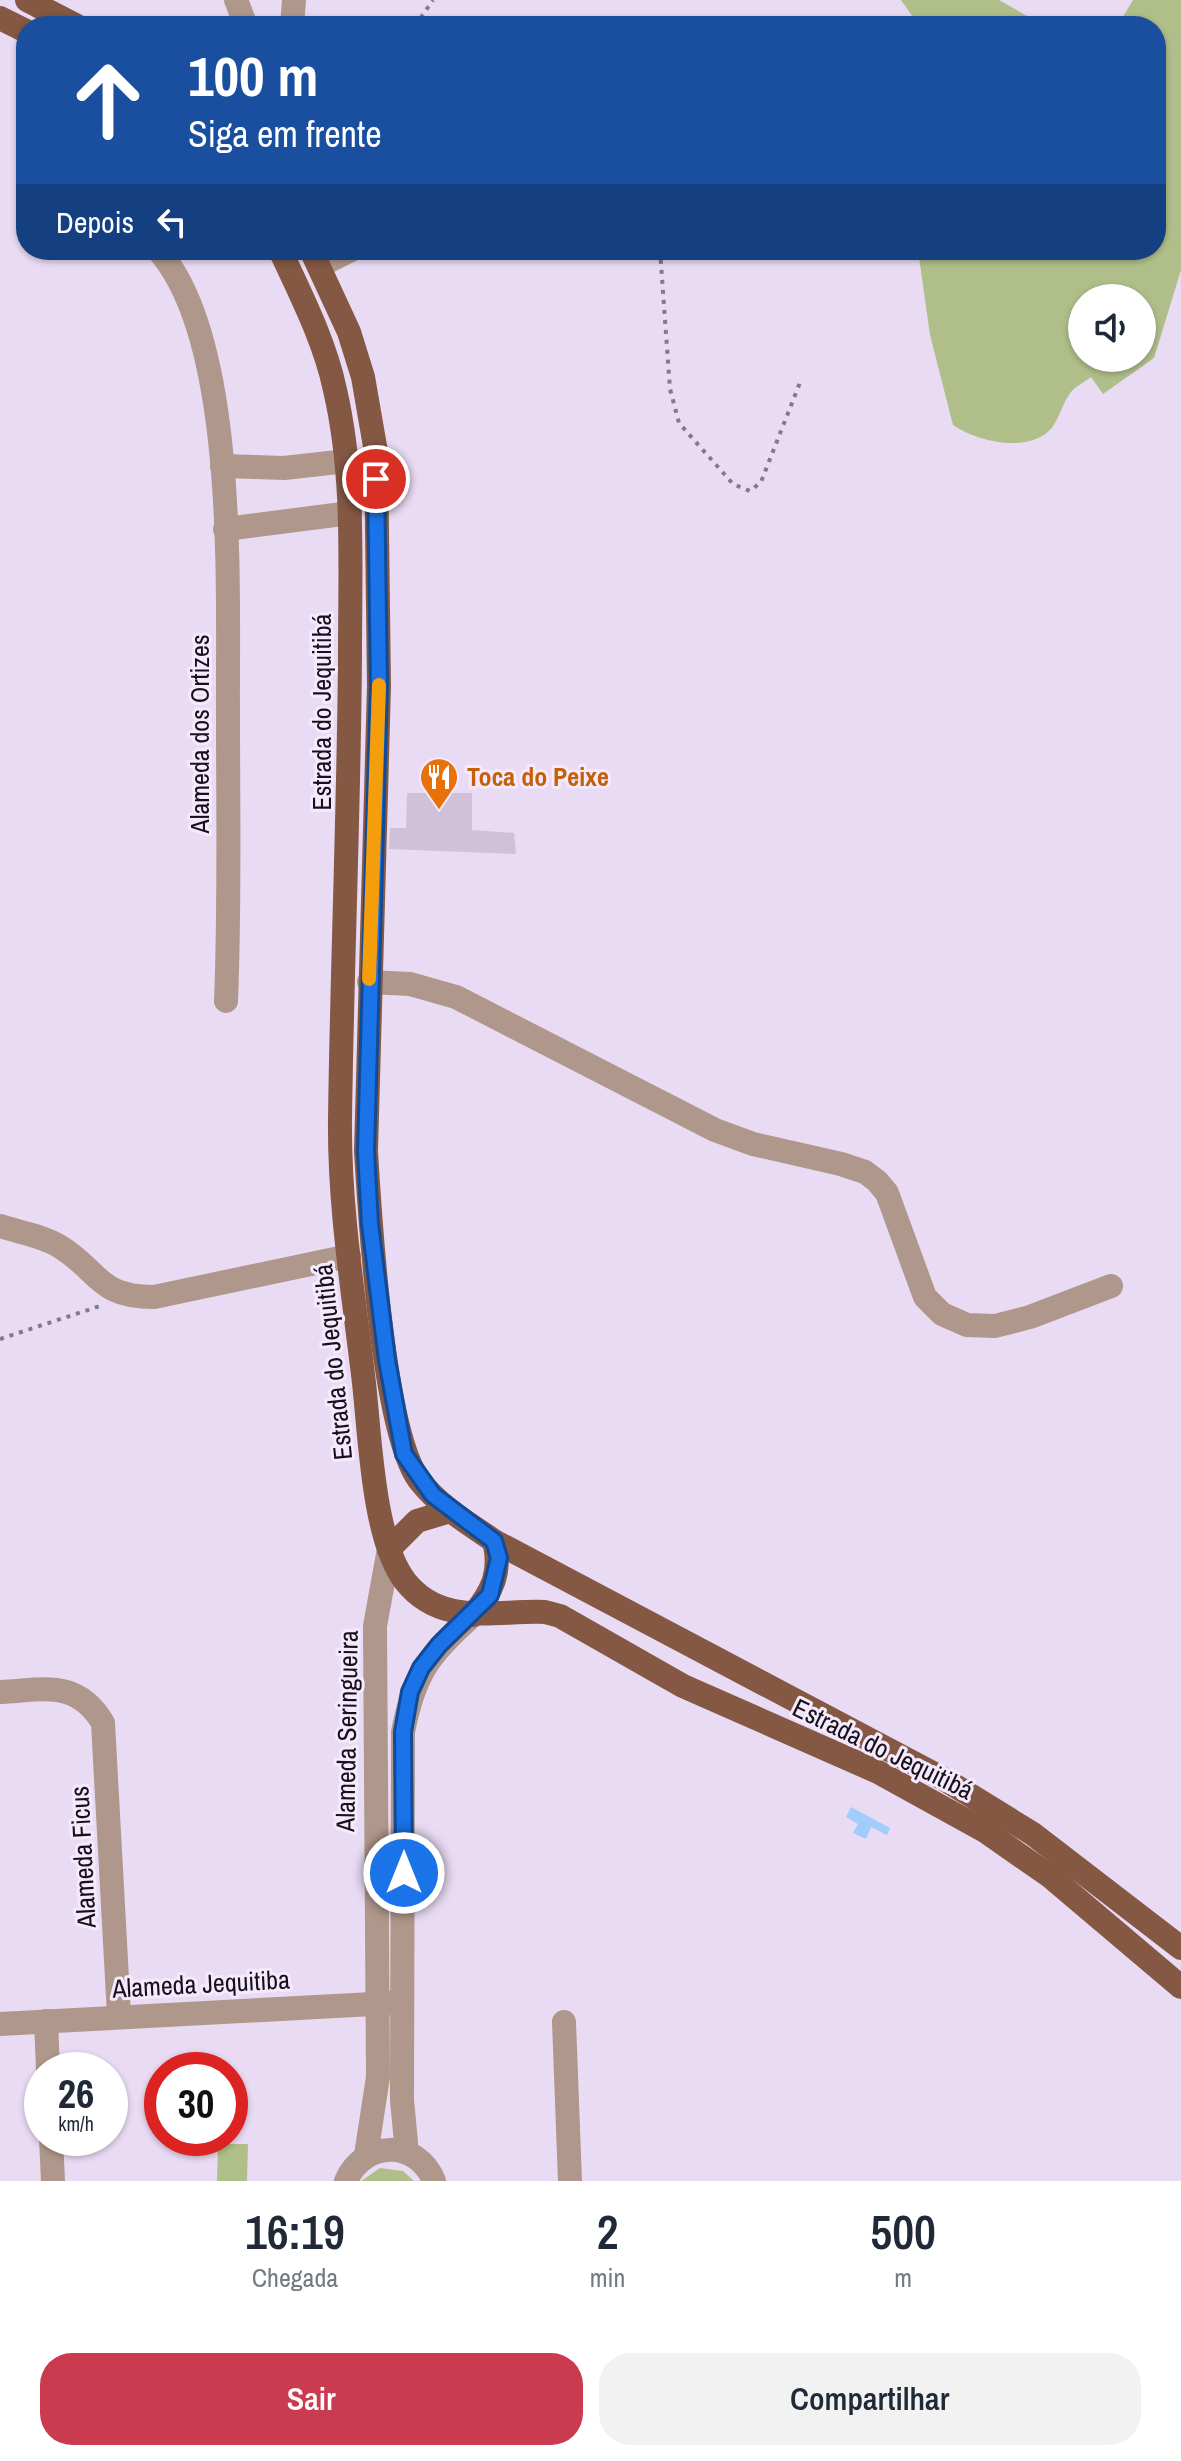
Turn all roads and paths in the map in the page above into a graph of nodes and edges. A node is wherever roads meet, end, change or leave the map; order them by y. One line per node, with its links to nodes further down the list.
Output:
1 (38, 2): 2 (main road)
2 (61, 16)
3 (167, 260): 9 (street, Alameda dos Ortizes)
4 (285, 260): 8 (main road, Estrada do Jequitibá)
5 (316, 260): 12 (main road, Estrada do Jequitibá)
6 (661, 260): 7 (path)
7 (801, 380)
8 (347, 461): 9 (street); 10 (main road, Estrada do Jequitibá)
9 (222, 466): 11 (street, Alameda dos Ortizes)
10 (350, 513): 11 (street); 15 (main road, Estrada do Jequitibá)
11 (225, 529): 13 (street, Alameda dos Ortizes)
12 (369, 982): 16 (street); 19 (main road, Estrada do Jequitibá)
13 (226, 1001)
14 (0, 1226): 17 (street)
15 (349, 1256): 17 (street); 21 (main road, Estrada do Jequitibá)
16 (1111, 1286)
17 (125, 1297): 18 (path)
18 (0, 1339)
19 (450, 1511): 20 (main road, Estrada do Jequitibá); 21 (main road)
20 (494, 1541): 22 (main road); 26 (main road, Estrada do Jequitibá)
21 (389, 1549): 22 (main road, Estrada do Jequitibá); 25 (street, Alameda Seringueira)
22 (473, 1615): 24 (street); 27 (main road, Estrada do Jequitibá)
23 (0, 1692): 30 (street, Alameda Ficus)
24 (403, 1752): 25 (street); 28 (street)
25 (373, 1754): 29 (street, Alameda Seringueira)
26 (1181, 1948)
27 (1181, 1987)
28 (405, 2003): 29 (street, Alameda Jequitiba); 35 (street)
29 (375, 2004): 30 (street, Alameda Jequitiba); 36 (street, Alameda Seringueira)
30 (119, 2015): 31 (street, Alameda Jequitiba)
31 (46, 2021): 33 (street, Alameda Jequitiba); 34 (street)
32 (564, 2022): 41 (street)
33 (0, 2024)
34 (47, 2052)
35 (407, 2153): 36 (street); 40 (street)
36 (366, 2155): 39 (street, Alameda Seringueira)
37 (52, 2156): 38 (street)
38 (53, 2181)
39 (346, 2181)
40 (434, 2181)
41 (570, 2181)

